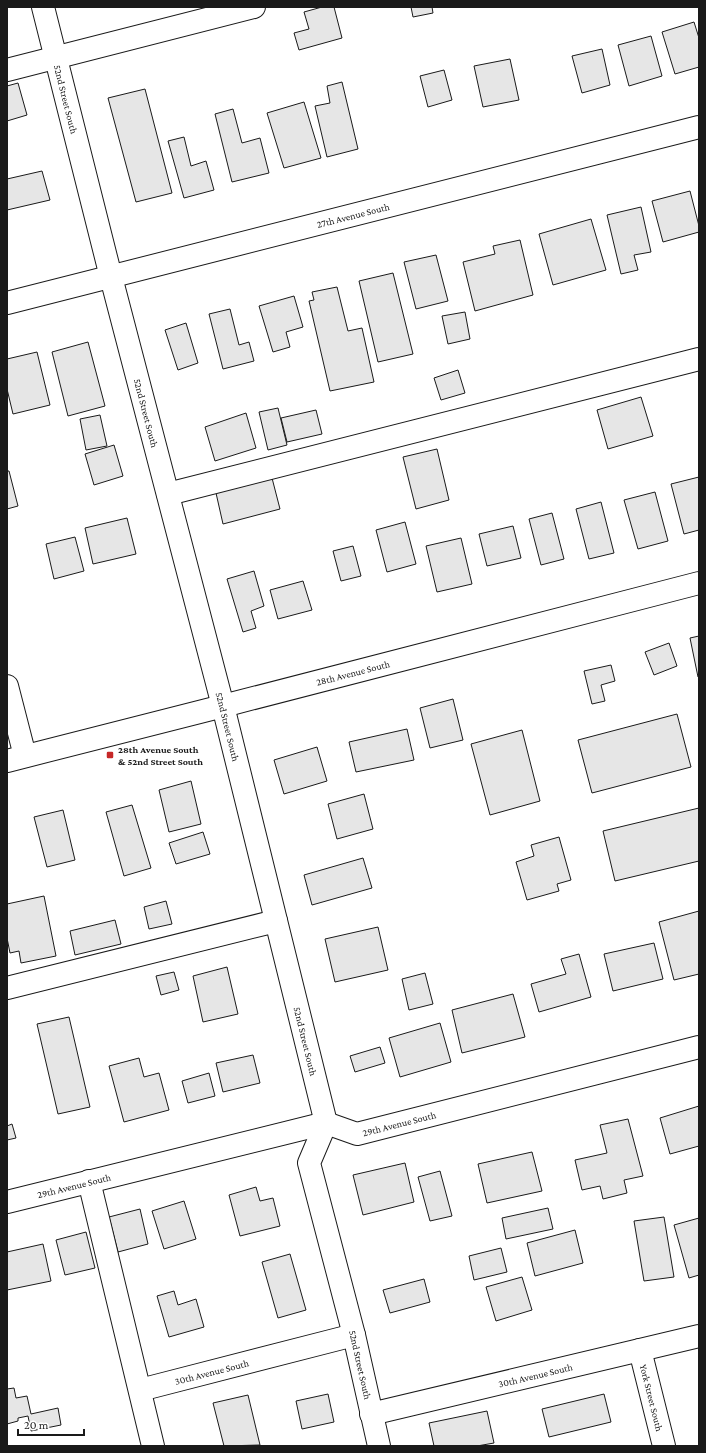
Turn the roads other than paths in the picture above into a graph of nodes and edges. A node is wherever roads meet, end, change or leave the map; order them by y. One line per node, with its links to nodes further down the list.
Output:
1 (43, 7): 3 (street, 52nd Street South)
2 (254, 7): 3 (street)
3 (56, 58): 4 (street); 6 (street, 52nd Street South)
4 (7, 70)
5 (699, 128): 6 (street, 27th Avenue South)
6 (111, 277): 7 (street, 27th Avenue South); 9 (street, 52nd Street South)
7 (7, 303)
8 (699, 359): 9 (street)
9 (168, 494): 12 (street, 52nd Street South)
10 (699, 583): 12 (street, 28th Avenue South)
11 (7, 686): 13 (street)
12 (223, 706): 13 (street, 28th Avenue South); 14 (street, 52nd Street South)
13 (16, 758)
14 (276, 921): 15 (street); 17 (street, 52nd Street South)
15 (7, 988)
16 (699, 1047): 17 (street, 29th Avenue South)
17 (326, 1123): 18 (street, 29th Avenue South); 20 (street, 52nd Street South)
18 (89, 1181): 19 (street, 29th Avenue South); 23 (street)
19 (7, 1202)
20 (354, 1335): 23 (street, 30th Avenue South); 24 (street, 52nd Street South)
21 (699, 1336): 22 (street, 30th Avenue South)
22 (640, 1350): 24 (street, 30th Avenue South); 27 (street, York Street South)
23 (140, 1390): 25 (street)
24 (371, 1414): 26 (street, 52nd Street South)
25 (153, 1446)
26 (379, 1446)
27 (664, 1446)

